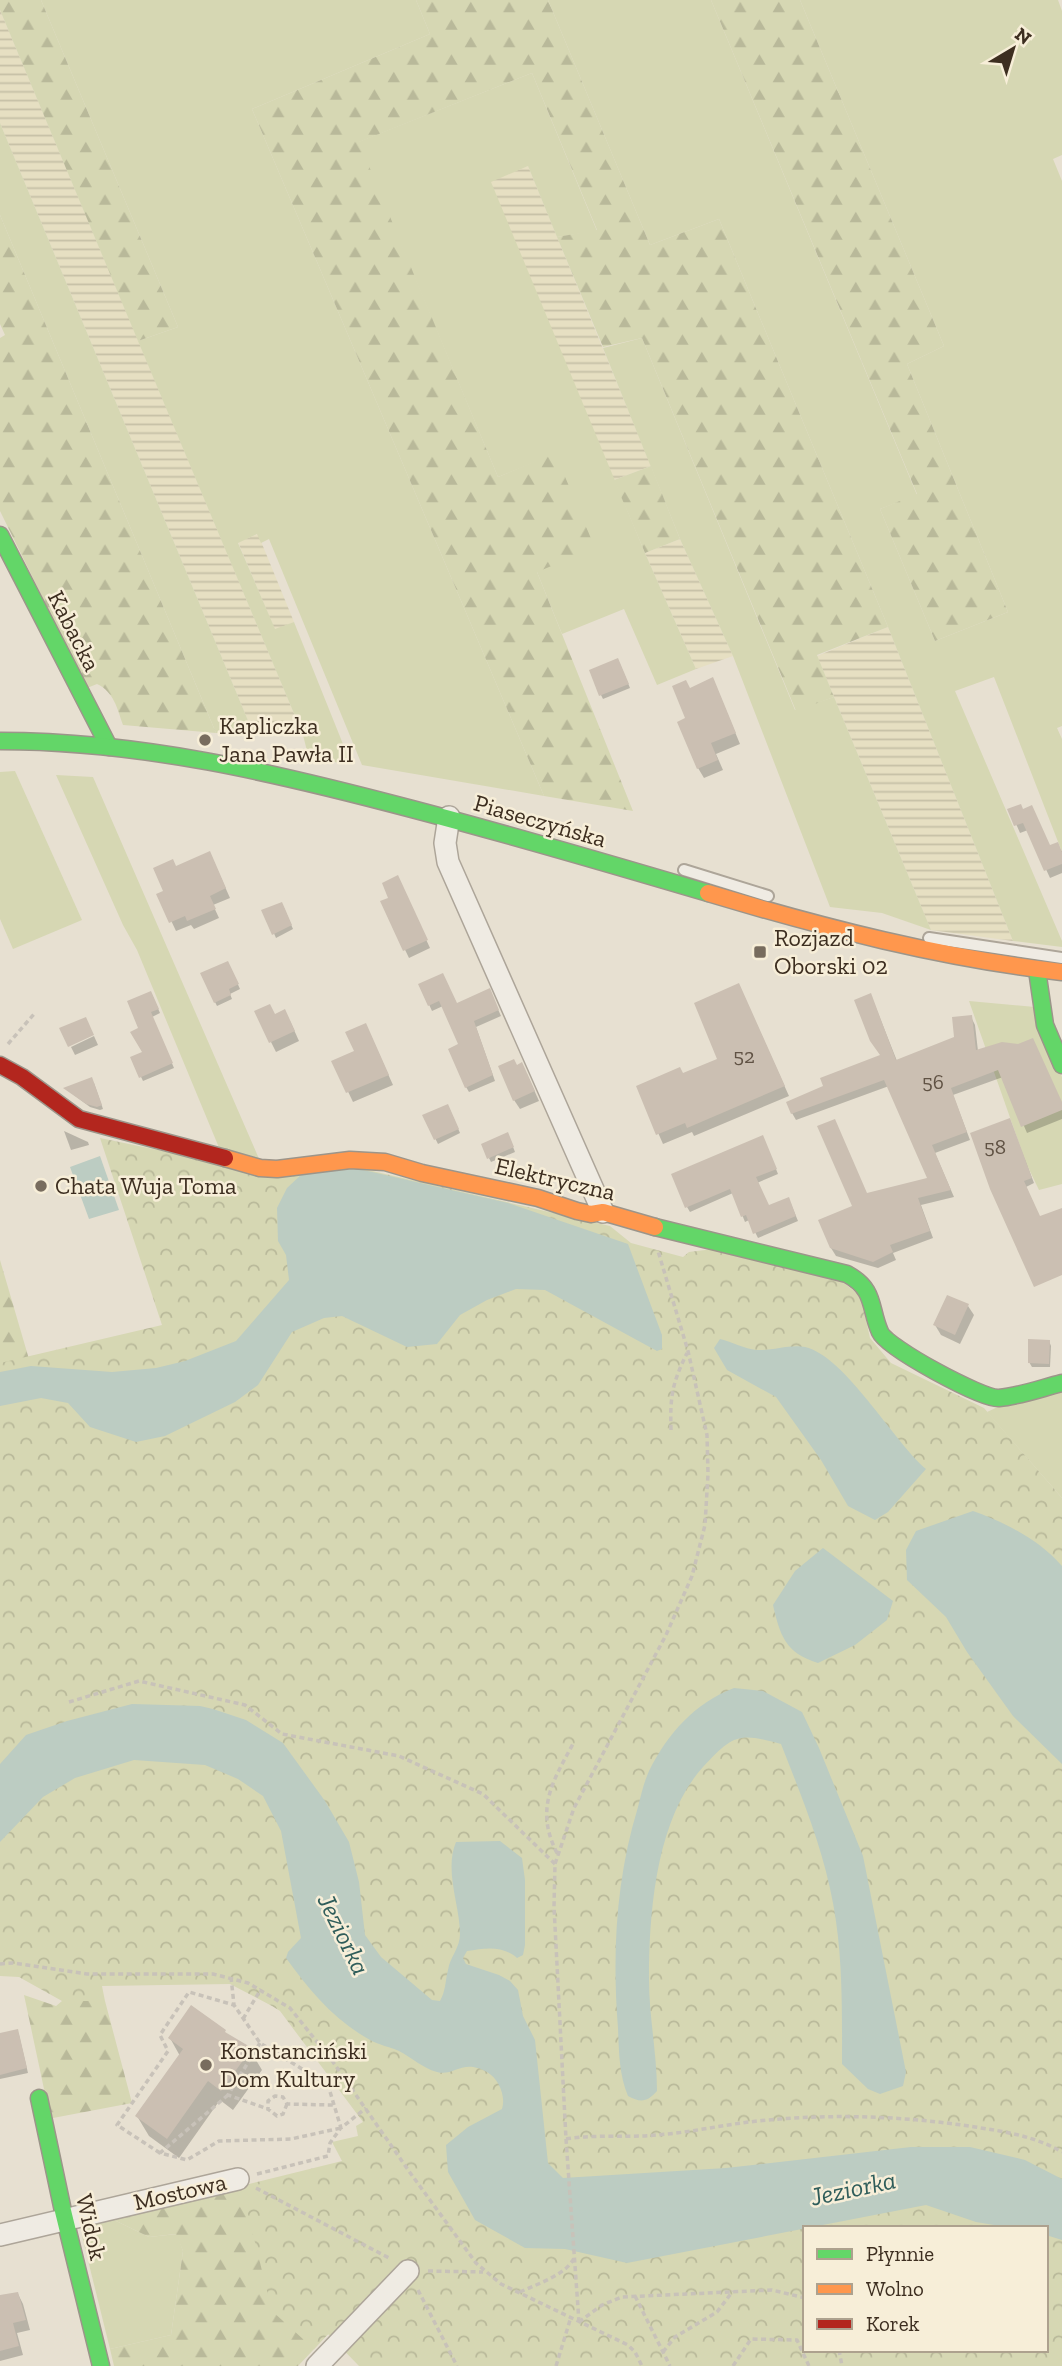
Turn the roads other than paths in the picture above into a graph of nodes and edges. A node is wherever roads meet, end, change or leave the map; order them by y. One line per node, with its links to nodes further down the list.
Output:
1 (0, 536): 3 (street, Kabacka)
2 (0, 741): 3 (street, Piaseczyńska)
3 (109, 747): 4 (street, Piaseczyńska)
4 (449, 817): 11 (street, Piaseczyńska); 15 (street)
5 (684, 870): 6 (lane)
6 (774, 898)
7 (800, 907): 8 (lane)
8 (875, 926)
9 (912, 934): 10 (lane)
10 (1062, 958)
11 (1037, 970): 12 (street, Piaseczyńska); 14 (street)
12 (1062, 972)
13 (1, 1065): 15 (street, Elektryczna)
14 (1062, 1065)
15 (603, 1212): 16 (street, Elektryczna)
16 (1062, 1383)
17 (39, 2098): 19 (street, Widok)
18 (238, 2179): 19 (street, Mostowa)
19 (65, 2220): 20 (street, Mostowa); 22 (street, Widok)
20 (0, 2235)
21 (408, 2271): 23 (street)
22 (101, 2366)
23 (317, 2366)

